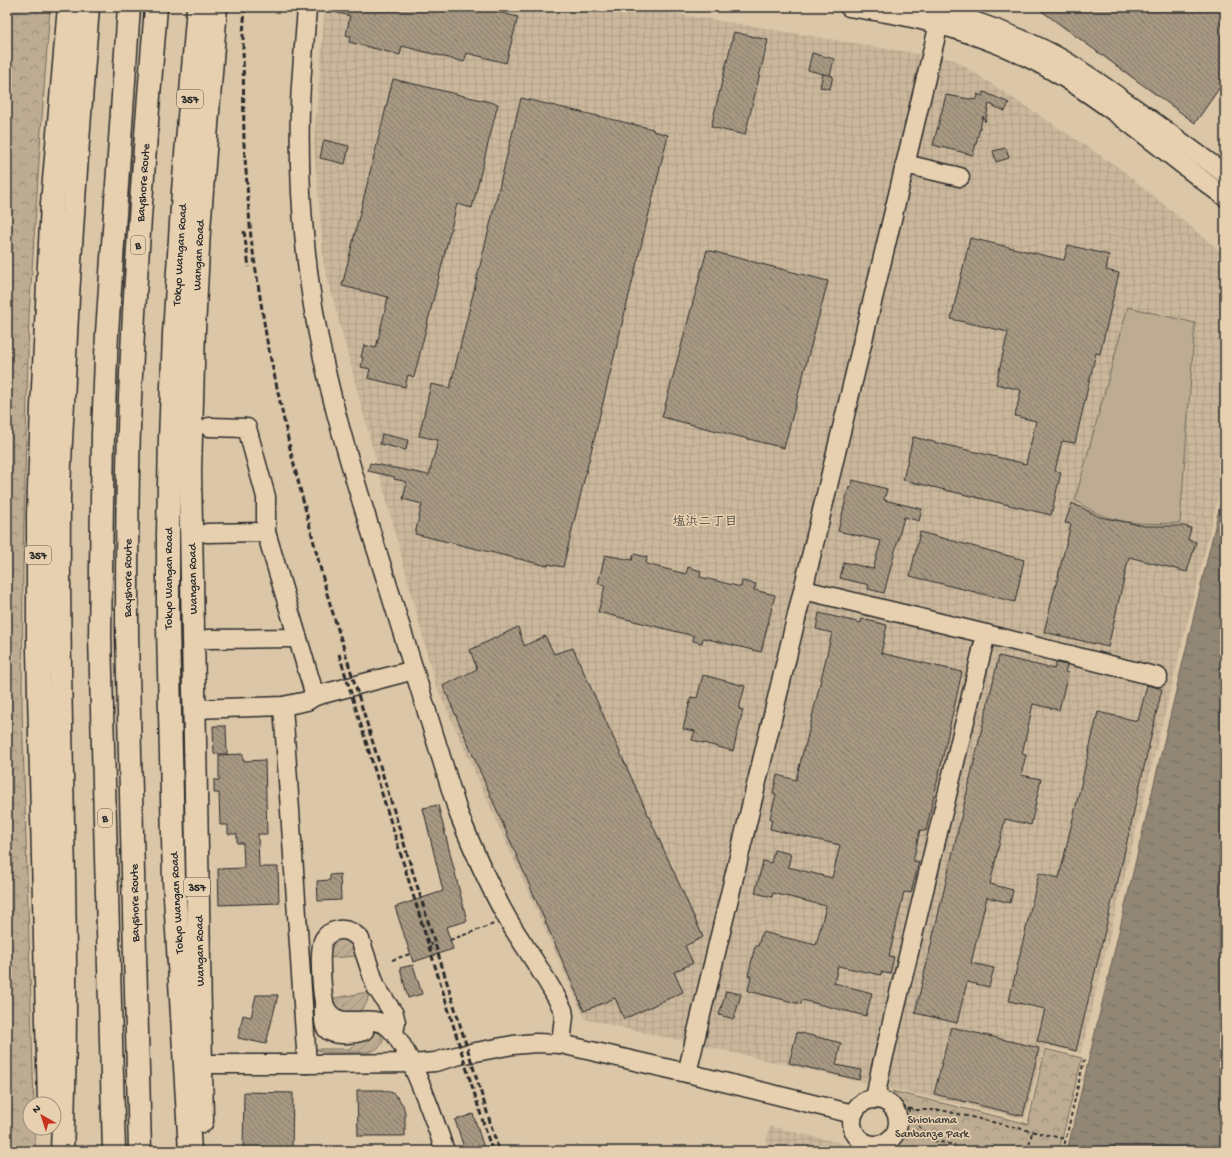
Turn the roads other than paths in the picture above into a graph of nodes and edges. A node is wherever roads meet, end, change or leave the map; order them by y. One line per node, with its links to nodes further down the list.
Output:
1 (68, 7): 38 (highway, 357)
2 (88, 7): 44 (highway, 357)
3 (129, 7): 45 (highway, B)
4 (156, 7): 15 (highway, Bayshore Route / B)
5 (170, 7): 15 (highway)
6 (198, 7): 47 (highway, Tokyo Wangan Road / 357)
7 (216, 7): 27 (highway, Wangan Road / 357)
8 (307, 7): 23 (street)
9 (854, 7): 10 (street)
10 (936, 14): 11 (street); 12 (street); 14 (street)
11 (905, 164): 13 (street); 19 (street)
12 (1225, 174)
13 (960, 177)
14 (1224, 195)
15 (137, 263): 46 (highway, Bayshore Route / B)
16 (210, 427): 17 (street)
17 (266, 532): 18 (street); 21 (street)
18 (207, 533)
19 (804, 590): 20 (street); 37 (street)
20 (986, 634): 24 (street); 39 (street)
21 (298, 638): 22 (street); 25 (street)
22 (207, 639)
23 (414, 670): 25 (street); 33 (street)
24 (1158, 678)
25 (315, 696): 26 (street)
26 (283, 706): 27 (street); 36 (street)
27 (194, 709): 35 (highway, Wangan Road / 357)
28 (376, 987): 29 (street); 30 (street); 32 (street)
29 (324, 1003): 30 (street); 31 (street)
30 (360, 1021): 31 (street)
31 (378, 1022): 32 (street)
32 (394, 1034): 34 (street)
33 (561, 1044): 34 (street); 37 (street)
34 (412, 1063): 36 (street); 49 (street)
35 (201, 1064): 36 (street); 48 (highway, Wangan Road / 357)
36 (307, 1064)
37 (687, 1073): 40 (street)
38 (49, 1096)
39 (875, 1099): 40 (street); 42 (street)
40 (853, 1114): 42 (street)
41 (49, 1136): 43 (highway)
42 (863, 1147)
43 (50, 1151)
44 (62, 1151)
45 (114, 1151)
46 (140, 1151)
47 (190, 1151)
48 (203, 1151)
49 (445, 1151)

